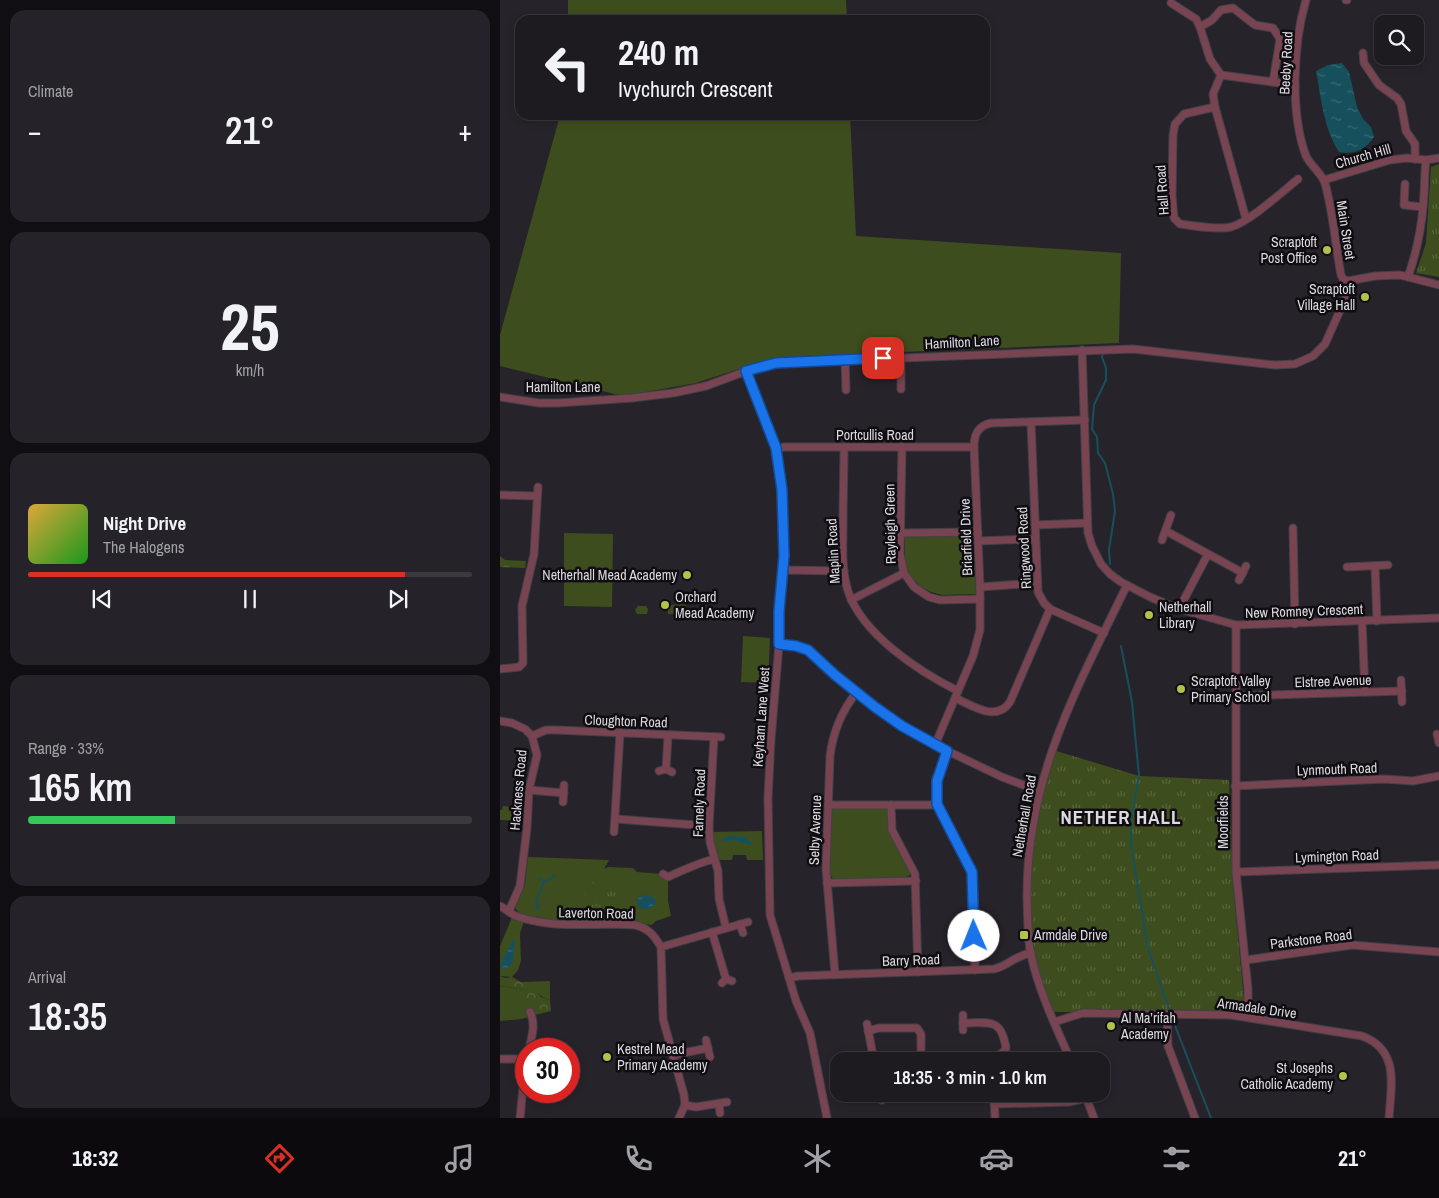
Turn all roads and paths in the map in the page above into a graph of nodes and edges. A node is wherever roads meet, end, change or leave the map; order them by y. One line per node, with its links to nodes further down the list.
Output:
1 (1306, 0): 7 (street, Beeby Road)
2 (1171, 4): 3 (street)
3 (1200, 28): 5 (street); 6 (street)
4 (1363, 53): 10 (street)
5 (1220, 75): 6 (street); 8 (street)
6 (1273, 82): 7 (street)
7 (1295, 85): 13 (street, Beeby Road)
8 (1215, 107): 16 (street); 16 (street, Hall Road)
9 (1439, 158): 11 (street, Church Hill)
10 (1415, 159): 11 (street, Church Hill); 13 (street, Church Hill)
11 (1426, 160): 15 (street)
12 (1298, 179): 16 (street, Hall Road)
13 (1324, 180): 18 (street, Main Street)
14 (1405, 184): 15 (street)
15 (1423, 206): 17 (street)
16 (1246, 220)
17 (1408, 277): 18 (street); 19 (street)
18 (1348, 281): 20 (street, Hamilton Lane)
19 (1439, 285)
20 (1082, 350): 21 (street, Hamilton Lane); 27 (street, New Romney Crescent)
21 (901, 357): 22 (street, Hamilton Lane); 24 (street)
22 (846, 360): 23 (street, Hamilton Lane); 25 (street)
23 (746, 371): 26 (street, Hamilton Lane); 32 (street, Keyham Lane West)
24 (901, 389)
25 (846, 390)
26 (500, 397)
27 (1084, 420): 28 (street, Briarfield Drive); 37 (street, New Romney Crescent)
28 (1031, 422): 31 (street, Briarfield Drive); 38 (street, Ringwood Road)
29 (844, 447): 30 (street, Portcullis Road); 32 (street, Portcullis Road); 51 (street, Maplin Road)
30 (902, 447): 31 (street, Portcullis Road); 42 (street, Rayleigh Green)
31 (974, 447): 41 (street, Briarfield Drive)
32 (776, 448): 50 (street, Keyham Lane West)
33 (538, 487): 35 (street)
34 (500, 495): 35 (street)
35 (537, 496): 68 (street)
36 (1171, 515): 40 (street)
37 (1087, 523): 38 (street); 55 (street, New Romney Crescent)
38 (1035, 525): 43 (street, Ringwood Road)
39 (1293, 528): 64 (street)
40 (1166, 531): 44 (street); 46 (street)
41 (978, 532): 42 (street); 45 (street, Briarfield Drive)
42 (900, 533): 52 (street, Rayleigh Green)
43 (1035, 539): 45 (street); 54 (street, Ringwood Road)
44 (1162, 540)
45 (978, 541): 56 (street, Briarfield Drive)
46 (1208, 554): 53 (street); 60 (street)
47 (1388, 565): 48 (street)
48 (1375, 566): 49 (street); 63 (street)
49 (1347, 568)
50 (782, 570): 51 (street); 67 (street, Keyham Lane West)
51 (844, 571): 58 (street, Maplin Road)
52 (904, 573): 57 (street, Rayleigh Green); 58 (street)
53 (1243, 573)
54 (1037, 583): 56 (street); 59 (street, Ringwood Road)
55 (1127, 585): 60 (street, New Romney Crescent); 66 (street, Netherhall Road)
56 (980, 587): 57 (street, Briarfield Drive)
57 (980, 599): 73 (street, Briarfield Drive)
58 (851, 600): 73 (street, Maplin Road)
59 (1050, 609): 66 (street); 73 (street, Maplin Road)
60 (1179, 609): 65 (street, New Romney Crescent)
61 (1439, 618): 63 (street, New Romney Crescent)
62 (1362, 621): 63 (street, New Romney Crescent); 64 (street, New Romney Crescent); 71 (street)
63 (1377, 621)
64 (1294, 624): 65 (street, New Romney Crescent)
65 (1236, 625): 74 (street, Moorfields)
66 (1104, 633): 90 (street, Netherhall Road)
67 (779, 644): 72 (street); 119 (street, Keyham Lane West)
68 (500, 669)
69 (1401, 680): 70 (street)
70 (1402, 691): 71 (street, Elstree Avenue); 75 (street)
71 (1365, 692): 74 (street, Elstree Avenue)
72 (856, 693): 83 (street); 94 (street, Selby Avenue)
73 (956, 694): 83 (street, Briarfield Drive)
74 (1235, 696): 88 (street, Moorfields)
75 (1402, 702)
76 (500, 721): 79 (street, Hackness Road)
77 (620, 733): 79 (street, Cloughton Road); 80 (street, Cloughton Road); 96 (street)
78 (1437, 734): 82 (street)
79 (532, 736): 89 (street, Hackness Road)
80 (668, 736): 81 (street, Cloughton Road); 85 (street)
81 (717, 737): 97 (street, Farnely Road)
82 (1439, 743)
83 (935, 745): 84 (street)
84 (947, 751): 90 (street); 93 (street)
85 (666, 771)
86 (1439, 776): 88 (street, Lynmouth Road)
87 (564, 785): 91 (street)
88 (1235, 786): 101 (street, Moorfields)
89 (529, 790): 91 (street); 106 (street, Hackness Road)
90 (1039, 791): 114 (street, Netherhall Road)
91 (564, 793): 92 (street)
92 (563, 802)
93 (937, 804): 95 (street); 116 (street)
94 (828, 805): 95 (street); 104 (street, Selby Avenue)
95 (891, 805): 103 (street)
96 (616, 819): 97 (street); 98 (street)
97 (709, 826): 99 (street, Farnely Road)
98 (614, 832)
99 (714, 859): 102 (street); 109 (street, Farnely Road)
100 (1439, 864): 101 (street, Lymington Road)
101 (1236, 872): 115 (street, Moorfields)
102 (666, 878)
103 (916, 881): 104 (street); 117 (street)
104 (827, 884): 118 (street, Selby Avenue)
105 (500, 906): 106 (street, Laverton Road)
106 (509, 911): 112 (street, Laverton Road)
107 (748, 922): 108 (street)
108 (740, 924): 109 (street); 111 (street)
109 (726, 928): 110 (street)
110 (712, 932): 112 (street); 120 (street)
111 (743, 933)
112 (661, 947): 133 (street)
113 (1439, 952): 115 (street, Parkstone Road)
114 (1030, 953): 116 (street, Barry Road); 124 (street, Netherhall Road)
115 (1246, 960): 123 (street, Moorfields)
116 (975, 970): 117 (street, Barry Road)
117 (918, 972): 118 (street, Barry Road)
118 (835, 974): 119 (street, Barry Road)
119 (789, 978): 147 (street, Keyham Lane West)
120 (727, 981)
121 (530, 1012): 126 (street)
122 (1167, 1014): 123 (street, Armadale Drive); 124 (street, Armadale Drive); 150 (street)
123 (1248, 1017): 151 (street, Armadale Drive)
124 (1054, 1022): 132 (street, Netherhall Road)
125 (963, 1023): 131 (street)
126 (532, 1038)
127 (706, 1040): 128 (street)
128 (708, 1048): 133 (street); 134 (street)
129 (872, 1052): 130 (street)
130 (921, 1052)
131 (1003, 1052)
132 (1067, 1052)
133 (673, 1055): 143 (street)
134 (710, 1057)
135 (500, 1058): 136 (street)
136 (515, 1059)
137 (727, 1102): 141 (street)
138 (1069, 1102): 142 (street)
139 (1088, 1102): 149 (street)
140 (522, 1103): 145 (street)
141 (719, 1104): 143 (street); 144 (street)
142 (994, 1104): 148 (street)
143 (684, 1105): 146 (street)
144 (720, 1113)
145 (520, 1118)
146 (679, 1118)
147 (827, 1118)
148 (995, 1118)
149 (1094, 1118)
150 (1195, 1118)
151 (1389, 1118)

